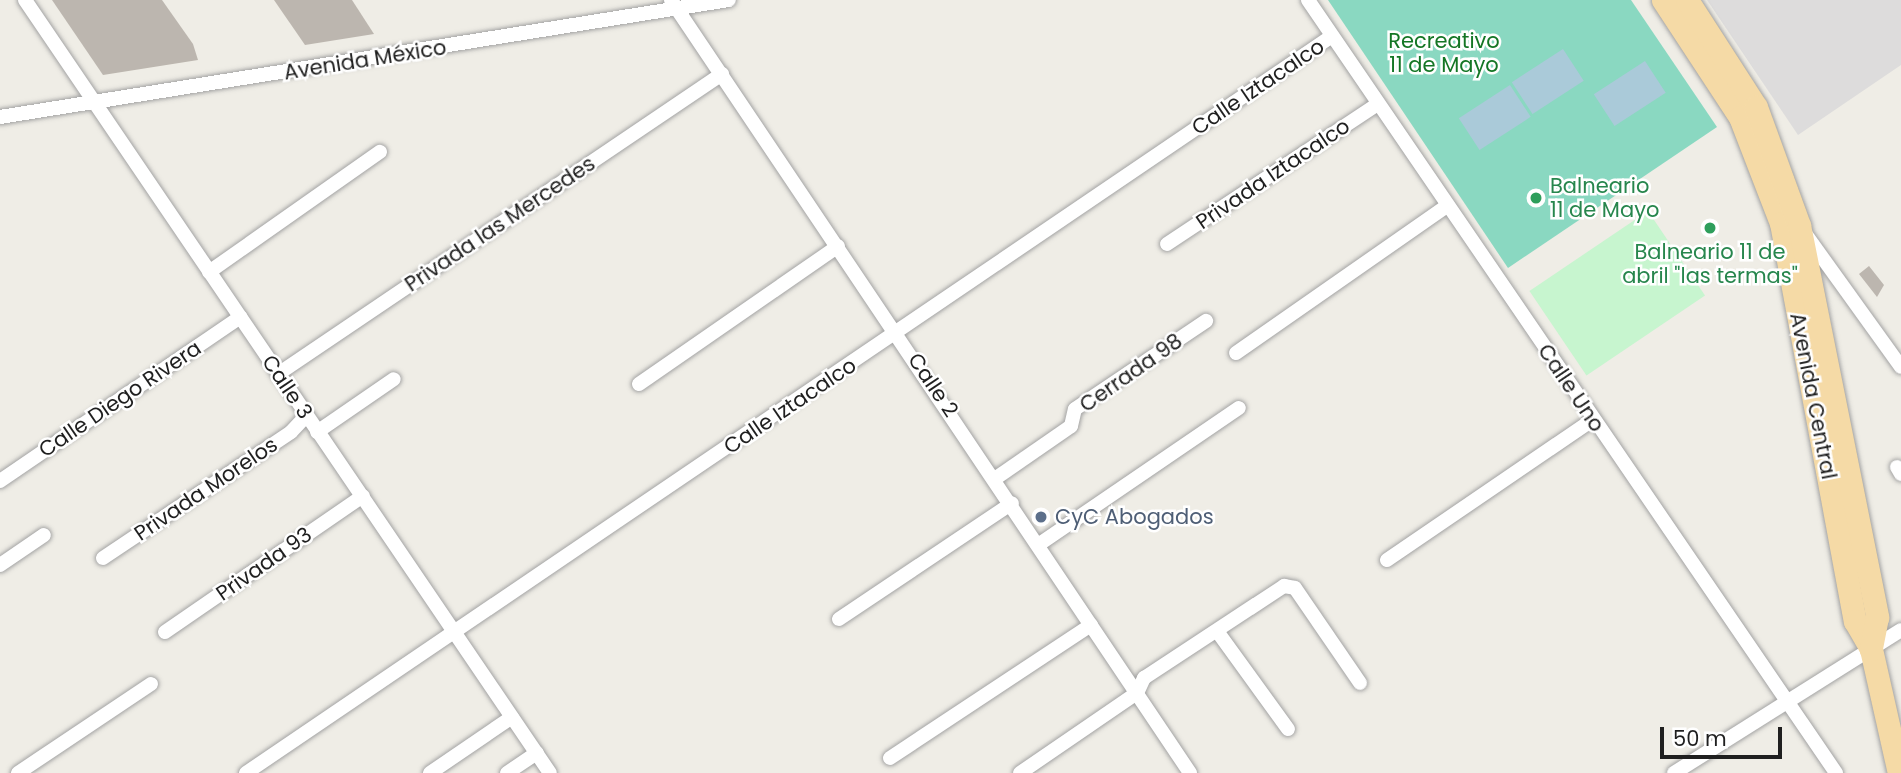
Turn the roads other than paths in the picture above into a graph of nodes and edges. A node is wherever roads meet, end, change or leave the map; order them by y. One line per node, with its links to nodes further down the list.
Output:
1 (25, 0): 9 (street, Calle 3)
2 (729, 0): 6 (street, Avenida México)
3 (1308, 0): 7 (street, Calle Uno)
4 (1663, 0): 45 (main road, Avenida Central)
5 (1687, 0): 14 (main road, Avenida Central)
6 (675, 5): 8 (street, Calle 2); 9 (street, Avenida México)
7 (1332, 36): 10 (street, Calle Uno); 20 (street, Calle Iztacalco)
8 (722, 74): 16 (street, Calle 2); 23 (street, Privada las Mercedes)
9 (94, 102): 11 (street, Avenida México); 17 (street, Calle 3)
10 (1378, 104): 13 (street, Calle Uno); 15 (street, Privada Iztacalco)
11 (0, 117)
12 (380, 152): 17 (street)
13 (1447, 206): 21 (street); 28 (street, Calle Uno)
14 (1799, 225): 22 (street); 45 (main road, Avenida Central)
15 (1167, 244)
16 (838, 246): 20 (street, Calle 2); 25 (street)
17 (209, 272): 18 (street, Calle 3)
18 (240, 317): 23 (street, Calle 3); 31 (street, Calle Diego Rivera)
19 (1206, 321): 30 (street, Cerrada 98)
20 (897, 333): 30 (street, Calle 2); 44 (street, Calle Iztacalco)
21 (1236, 353)
22 (1901, 367)
23 (278, 374): 27 (street, Calle 3)
24 (394, 380): 29 (street)
25 (639, 384)
26 (1240, 408): 35 (street)
27 (306, 416): 29 (street, Calle 3); 36 (street, Privada Morelos)
28 (1592, 420): 37 (street); 49 (street, Calle Uno)
29 (317, 432): 32 (street, Calle 3)
30 (996, 478): 33 (street, Calle 2)
31 (0, 481)
32 (363, 496): 43 (street, Privada 93); 44 (street, Calle 3)
33 (1012, 503): 35 (street, Calle 2); 39 (street)
34 (44, 536): 38 (street)
35 (1038, 545): 40 (street, Calle 2)
36 (103, 558)
37 (1387, 560)
38 (0, 565)
39 (839, 619)
40 (1091, 625): 48 (street, Calle 2); 53 (street)
41 (1901, 630): 45 (street)
42 (1217, 631): 46 (street); 48 (street); 51 (street)
43 (165, 632)
44 (453, 633): 50 (street, Calle 3); 55 (street, Calle Iztacalco)
45 (1871, 649): 49 (street); 63 (main road, Avenida Central)
46 (1360, 682)
47 (151, 684): 54 (street)
48 (1137, 693): 59 (street); 60 (street, Calle 2)
49 (1787, 702): 61 (street); 62 (street, Calle Uno)
50 (512, 717): 52 (street, Calle 3); 56 (street)
51 (1288, 729)
52 (537, 753): 57 (street); 58 (street, Calle 3)
53 (890, 758)
54 (18, 773)
55 (246, 773)
56 (430, 773)
57 (507, 773)
58 (550, 773)
59 (1020, 773)
60 (1190, 773)
61 (1674, 773)
62 (1836, 773)
63 (1899, 773)

